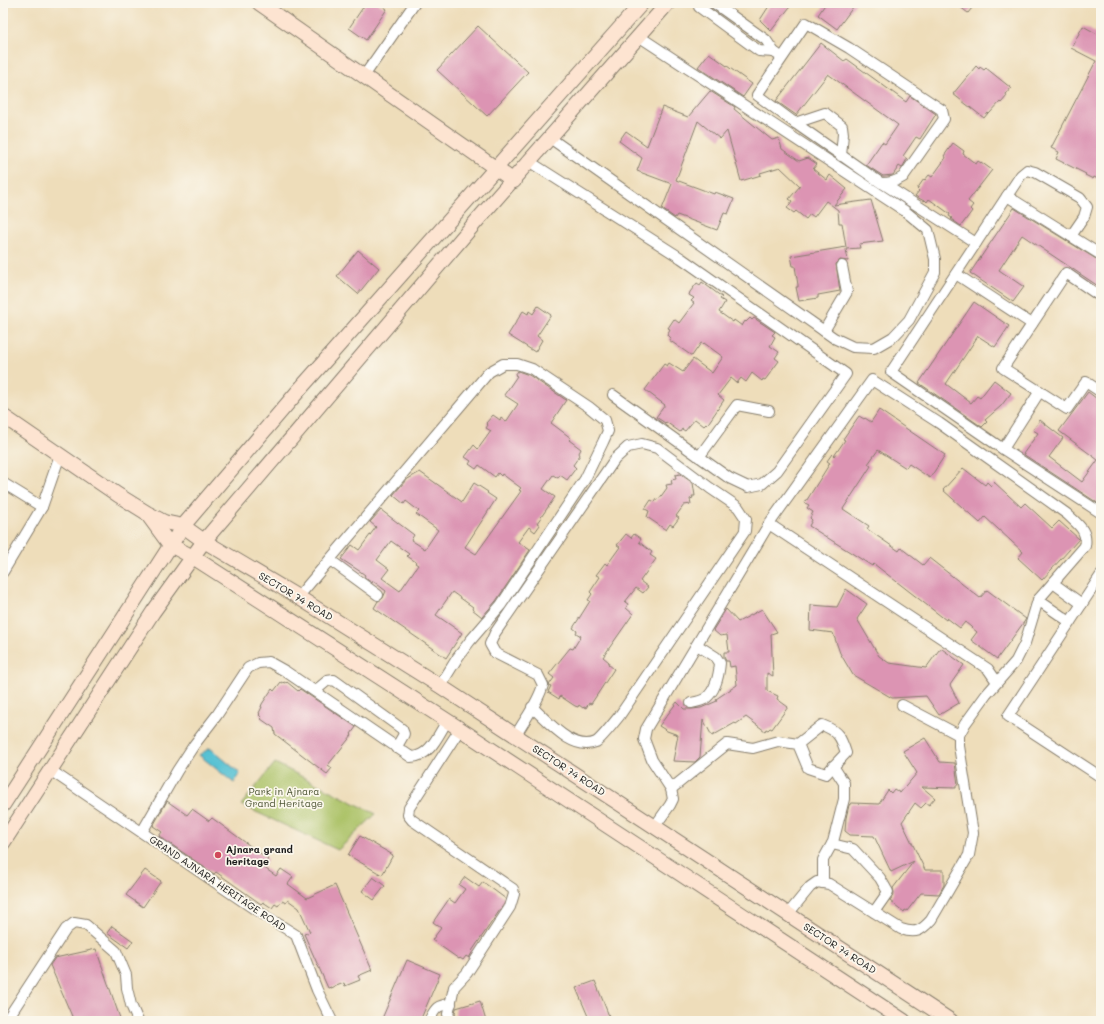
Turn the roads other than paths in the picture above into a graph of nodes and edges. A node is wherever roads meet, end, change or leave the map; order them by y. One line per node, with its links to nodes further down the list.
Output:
1 (259, 3): 9 (street)
2 (415, 3): 9 (street)
3 (642, 3): 14 (street)
4 (668, 3): 7 (street)
5 (698, 3): 8 (street)
6 (714, 3): 8 (street)
7 (640, 37): 11 (street); 25 (street)
8 (778, 55): 10 (street); 16 (street)
9 (364, 76): 14 (street)
10 (794, 123): 12 (street); 12 (street)
11 (550, 138): 13 (street); 25 (street)
12 (841, 156): 16 (street)
13 (530, 162): 15 (street); 33 (street)
14 (496, 168): 15 (street); 39 (street)
15 (514, 181): 40 (street)
16 (881, 183): 19 (street)
17 (1007, 196): 18 (street); 18 (street); 19 (street)
18 (1071, 236): 20 (street)
19 (976, 243): 22 (street)
20 (1101, 255)
21 (842, 266): 25 (street)
22 (956, 274): 24 (street); 31 (street)
23 (1101, 297): 24 (street)
24 (1032, 324): 26 (street)
25 (824, 331)
26 (1040, 391): 27 (street); 31 (street)
27 (1101, 392)
28 (613, 395): 33 (street)
29 (768, 411): 33 (street)
30 (3, 416): 32 (street)
31 (1003, 449): 37 (street)
32 (60, 455): 35 (street); 36 (street)
33 (699, 457)
34 (3, 482): 35 (street)
35 (42, 507): 44 (street)
36 (146, 513): 39 (street); 41 (street)
37 (1101, 513)
38 (769, 524): 46 (street); 52 (street); 53 (street)
39 (183, 526): 40 (street, SECTOR 74 ROAD); 41 (street)
40 (204, 540): 42 (street); 48 (street, SECTOR 74 ROAD)
41 (170, 545): 42 (street); 71 (street)
42 (193, 557): 59 (street); 68 (street)
43 (330, 560): 47 (street); 48 (street); 54 (street)
44 (3, 572)
45 (1101, 575): 50 (street)
46 (1053, 583): 49 (street); 50 (street)
47 (378, 594)
48 (298, 597): 54 (street, SECTOR 74 ROAD)
49 (1038, 600): 51 (street); 53 (street)
50 (1082, 604): 51 (street)
51 (1070, 622): 69 (street)
52 (697, 645): 56 (street); 70 (street)
53 (997, 682): 62 (street)
54 (440, 686): 61 (street, SECTOR 74 ROAD)
55 (315, 691): 64 (street, GRAND AJNARA HERITAGE ROAD); 64 (street); 73 (street, GRAND AJNARA HERITAGE ROAD)
56 (691, 703)
57 (902, 705): 62 (street)
58 (532, 707): 58 (street); 61 (street)
59 (448, 721): 60 (street); 65 (street)
60 (460, 729): 66 (street); 85 (street)
61 (516, 735): 72 (street, SECTOR 74 ROAD)
62 (959, 735): 77 (street)
63 (798, 744): 67 (street); 67 (street); 70 (street)
64 (396, 748): 65 (street, GRAND AJNARA HERITAGE ROAD)
65 (426, 752): 66 (street)
66 (439, 761): 79 (street)
67 (833, 766): 75 (street)
68 (50, 770): 73 (street, GRAND AJNARA HERITAGE ROAD); 74 (street)
69 (1101, 776)
70 (671, 789): 72 (street)
71 (3, 805)
72 (655, 826): 78 (street, SECTOR 74 ROAD)
73 (142, 832): 82 (street, GRAND AJNARA HERITAGE ROAD)
74 (3, 843)
75 (832, 844): 76 (street); 77 (street)
76 (823, 883): 77 (street); 78 (street)
77 (874, 912)
78 (788, 914): 86 (street, SECTOR 74 ROAD)
79 (451, 1004): 83 (street); 84 (street)
80 (6, 1021): 81 (street)
81 (138, 1021)
82 (332, 1021)
83 (428, 1021)
84 (451, 1021)
85 (904, 1021)
86 (951, 1021)

